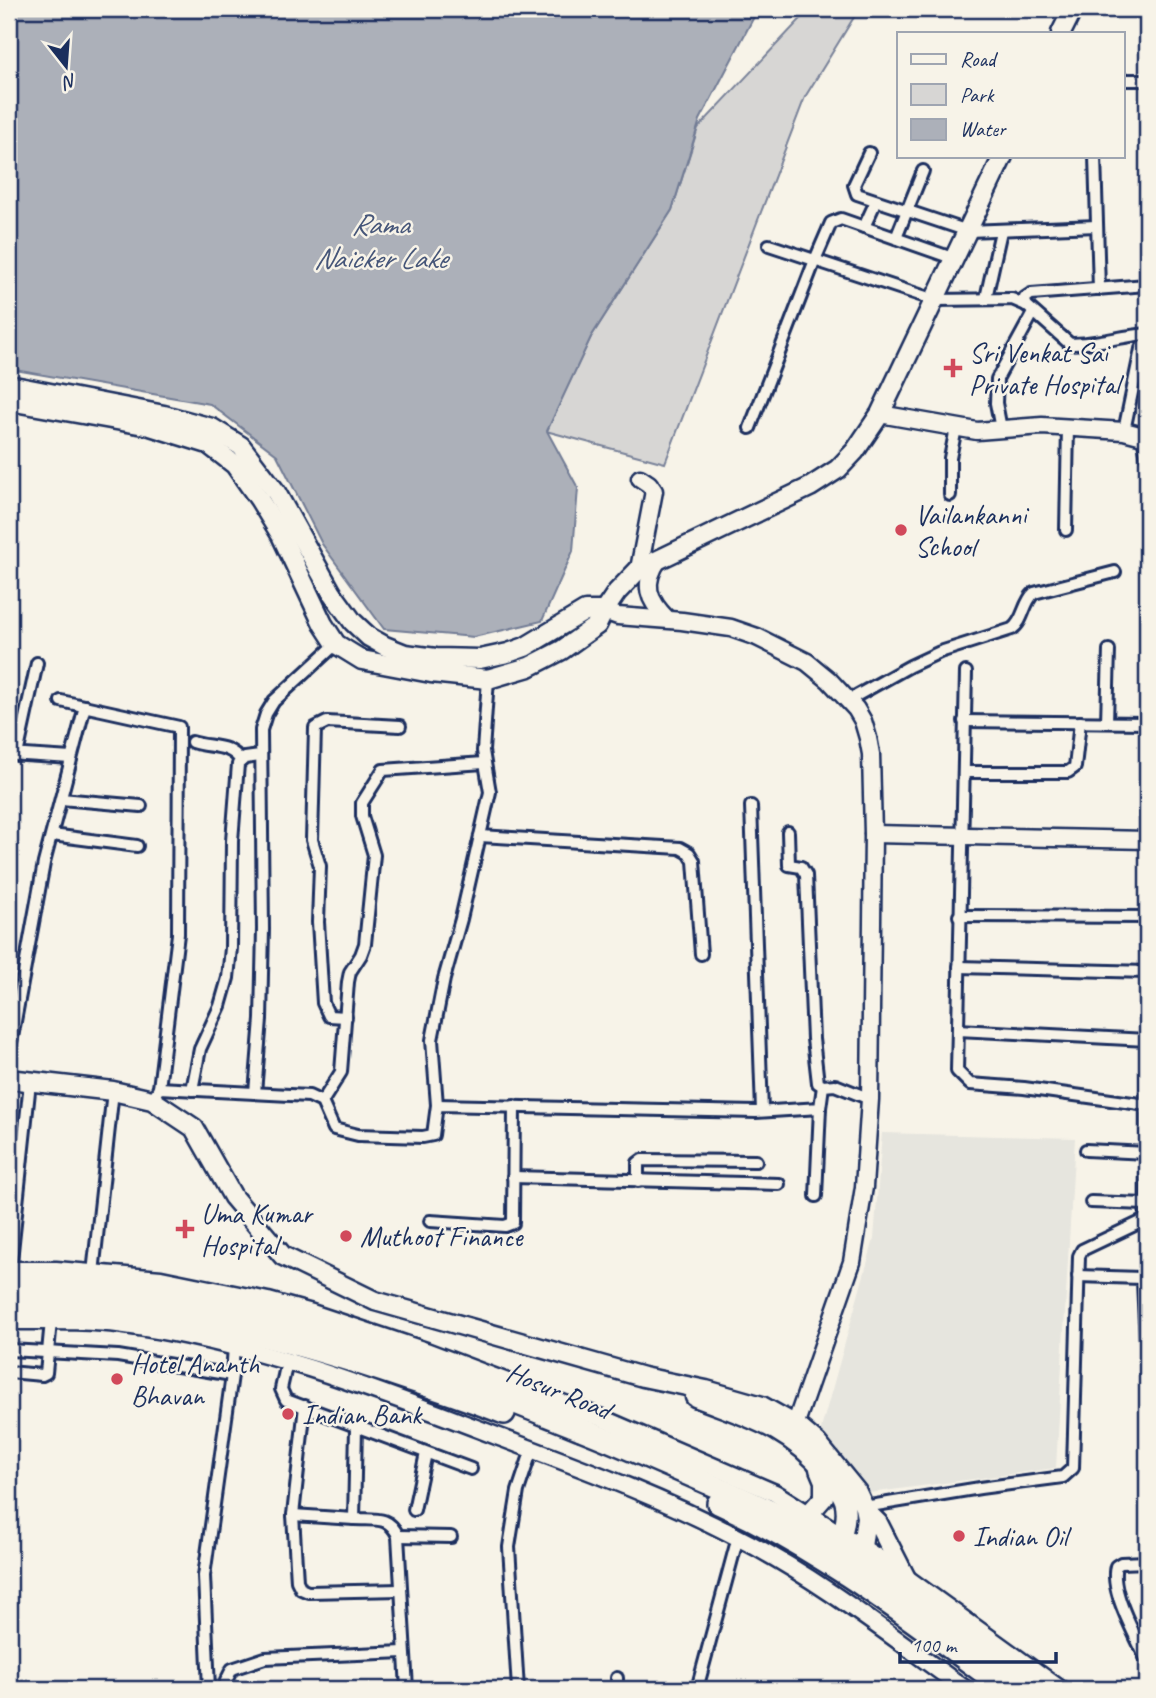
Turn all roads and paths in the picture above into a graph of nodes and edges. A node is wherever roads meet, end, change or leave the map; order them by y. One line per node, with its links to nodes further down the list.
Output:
1 (1073, 9): 2 (main road)
2 (1062, 32)
3 (1124, 80): 4 (street)
4 (1147, 80)
5 (869, 153): 9 (street)
6 (1002, 158): 14 (main road)
7 (1095, 158): 11 (street)
8 (923, 171): 10 (street)
9 (876, 201): 10 (street); 12 (street)
10 (905, 211): 14 (street); 15 (street)
11 (1097, 226): 13 (street); 20 (street)
12 (864, 227): 15 (street); 18 (street)
13 (1000, 230): 14 (street); 21 (street)
14 (968, 231): 17 (main road)
15 (896, 238): 17 (street)
16 (769, 245): 18 (street)
17 (955, 259): 22 (main road)
18 (815, 260): 22 (street); 32 (street)
19 (1147, 285): 20 (street)
20 (1099, 289): 23 (street)
21 (986, 298): 22 (street); 23 (street)
22 (935, 300): 30 (main road)
23 (1029, 309): 24 (street); 34 (street)
24 (1147, 334)
25 (1147, 340): 26 (street)
26 (1134, 381): 27 (street); 35 (street)
27 (1147, 384)
28 (9, 385): 44 (main road)
29 (9, 401): 46 (main road)
30 (880, 414): 33 (street); 41 (main road)
31 (1068, 427): 34 (street); 35 (street); 40 (street)
32 (750, 428)
33 (956, 428): 34 (street); 39 (street)
34 (1001, 429)
35 (1124, 430): 36 (street)
36 (1145, 437): 37 (street)
37 (1147, 458)
38 (640, 478): 42 (street)
39 (950, 495)
40 (1066, 530)
41 (657, 560): 42 (main road); 45 (street)
42 (639, 569): 44 (main road)
43 (1115, 572): 52 (street)
44 (604, 611): 45 (street); 50 (main road)
45 (667, 619): 52 (street)
46 (336, 645): 50 (main road); 61 (street)
47 (1109, 650): 56 (street)
48 (37, 663): 60 (street)
49 (966, 672): 54 (street)
50 (488, 680): 64 (street)
51 (61, 701): 53 (street)
52 (847, 701): 70 (street)
53 (85, 706): 62 (street); 92 (street)
54 (964, 721): 55 (street); 65 (street)
55 (1080, 722): 56 (street); 65 (street)
56 (1107, 722): 57 (street)
57 (1147, 723)
58 (400, 726): 81 (street)
59 (192, 742): 63 (street)
60 (13, 755): 62 (street)
61 (261, 756): 63 (street); 91 (street)
62 (71, 758): 66 (street)
63 (241, 761): 89 (street)
64 (484, 763): 72 (street); 81 (street)
65 (965, 772): 73 (street)
66 (61, 799): 67 (street); 71 (street)
67 (141, 806)
68 (751, 806): 99 (street)
69 (788, 832): 88 (street)
70 (873, 834): 73 (street); 93 (street)
71 (52, 835): 75 (street); 84 (street)
72 (480, 836): 78 (street); 95 (street)
73 (961, 836): 74 (street); 76 (street)
74 (1147, 840)
75 (137, 846)
76 (960, 916): 77 (street); 79 (street)
77 (1147, 917)
78 (701, 954)
79 (959, 967): 80 (street); 82 (street)
80 (1147, 972)
81 (346, 1017): 94 (street)
82 (958, 1030): 83 (street); 96 (street)
83 (1147, 1040)
84 (9, 1054)
85 (1147, 1077): 96 (street)
86 (9, 1079): 87 (main road)
87 (30, 1082): 90 (main road); 111 (street)
88 (823, 1086): 93 (street); 98 (street)
89 (192, 1090): 91 (street); 92 (street)
90 (113, 1091): 92 (main road); 110 (street)
91 (255, 1093): 94 (street)
92 (155, 1094): 127 (main road)
93 (870, 1099): 127 (street)
94 (322, 1102): 95 (street)
95 (437, 1105): 97 (street)
96 (1147, 1105): 101 (street)
97 (514, 1106): 99 (street); 103 (street)
98 (820, 1108): 99 (street); 106 (street)
99 (762, 1111)
100 (1086, 1150): 101 (street)
101 (1147, 1153): 108 (street)
102 (755, 1161): 104 (street)
103 (513, 1177): 104 (street); 109 (street)
104 (638, 1181): 105 (street)
105 (779, 1184)
106 (816, 1196)
107 (1091, 1202): 108 (street)
108 (1146, 1204): 112 (street)
109 (429, 1221)
110 (93, 1273): 111 (street); 122 (street)
111 (9, 1275): 122 (highway, Hosur Road)
112 (1078, 1276): 120 (street); 132 (street)
113 (9, 1306): 121 (highway, Hosur Road)
114 (9, 1321): 115 (street)
115 (51, 1321): 116 (street); 118 (street)
116 (234, 1346): 119 (street); 124 (street)
117 (9, 1350): 118 (street)
118 (48, 1351): 123 (street); 124 (street)
119 (288, 1363): 121 (street); 125 (street)
120 (1147, 1364)
121 (339, 1367): 128 (street); 153 (highway, Hosur Road)
122 (448, 1368): 134 (street); 154 (highway, Hosur Road)
123 (9, 1372)
124 (232, 1375): 147 (street)
125 (305, 1406): 126 (street); 135 (street)
126 (356, 1428): 129 (street); 136 (street)
127 (793, 1431): 130 (main road); 132 (main road)
128 (532, 1449): 140 (street); 150 (street)
129 (426, 1453): 131 (street); 133 (street)
130 (816, 1461): 134 (main road); 137 (main road)
131 (471, 1469)
132 (865, 1509): 141 (main road); 143 (main road)
133 (414, 1510)
134 (809, 1514): 137 (street)
135 (293, 1515): 136 (street); 144 (street)
136 (354, 1519): 138 (street)
137 (842, 1535): 141 (street)
138 (398, 1536): 139 (street); 144 (street)
139 (451, 1537)
140 (738, 1537): 151 (street); 152 (street)
141 (862, 1547): 143 (street)
142 (1147, 1562): 146 (street)
143 (906, 1578): 155 (street)
144 (401, 1590): 145 (street)
145 (404, 1652): 148 (street); 149 (street)
146 (1147, 1661)
147 (209, 1689)
148 (228, 1689)
149 (407, 1689)
150 (518, 1689)
151 (697, 1689)
152 (965, 1689)
153 (1006, 1689)
154 (1034, 1689)
155 (1060, 1689)

